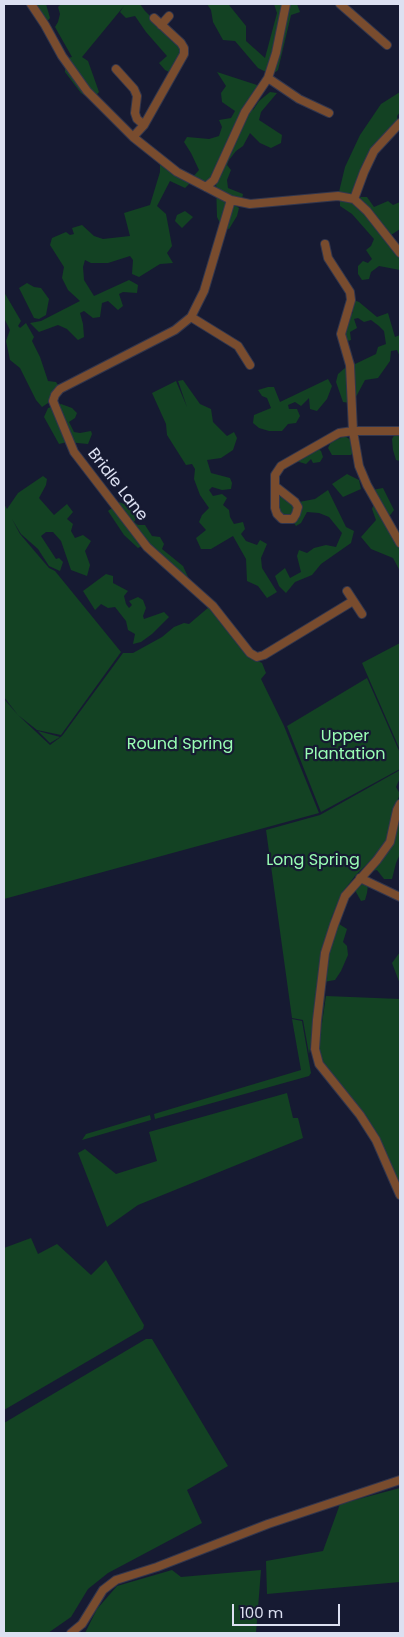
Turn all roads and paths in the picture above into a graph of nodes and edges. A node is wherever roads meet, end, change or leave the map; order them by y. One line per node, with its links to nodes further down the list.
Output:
1 (31, 4): 13 (street)
2 (286, 4): 9 (street)
3 (340, 4): 7 (street)
4 (169, 16): 6 (street)
5 (154, 18): 6 (street)
6 (161, 25): 12 (street)
7 (387, 45)
8 (116, 69): 12 (street)
9 (268, 78): 10 (street); 16 (street)
10 (331, 113)
11 (400, 123): 14 (street)
12 (144, 125): 13 (street)
13 (133, 137): 16 (street)
14 (381, 144): 15 (street); 17 (street)
15 (387, 150)
16 (206, 187): 18 (street)
17 (354, 199): 18 (street); 20 (street)
18 (231, 200): 21 (street, Bridle Lane)
19 (328, 248): 23 (street)
20 (400, 253)
21 (191, 317): 22 (street); 28 (street, Bridle Lane)
22 (250, 365)
23 (353, 431): 24 (street); 25 (street); 26 (street)
24 (400, 431)
25 (276, 487)
26 (400, 543)
27 (346, 591): 28 (street)
28 (353, 601): 29 (street)
29 (362, 614)
30 (400, 804): 31 (street)
31 (360, 878): 32 (street); 33 (street)
32 (400, 897)
33 (400, 1195)
34 (400, 1480): 35 (street)
35 (71, 1633)

